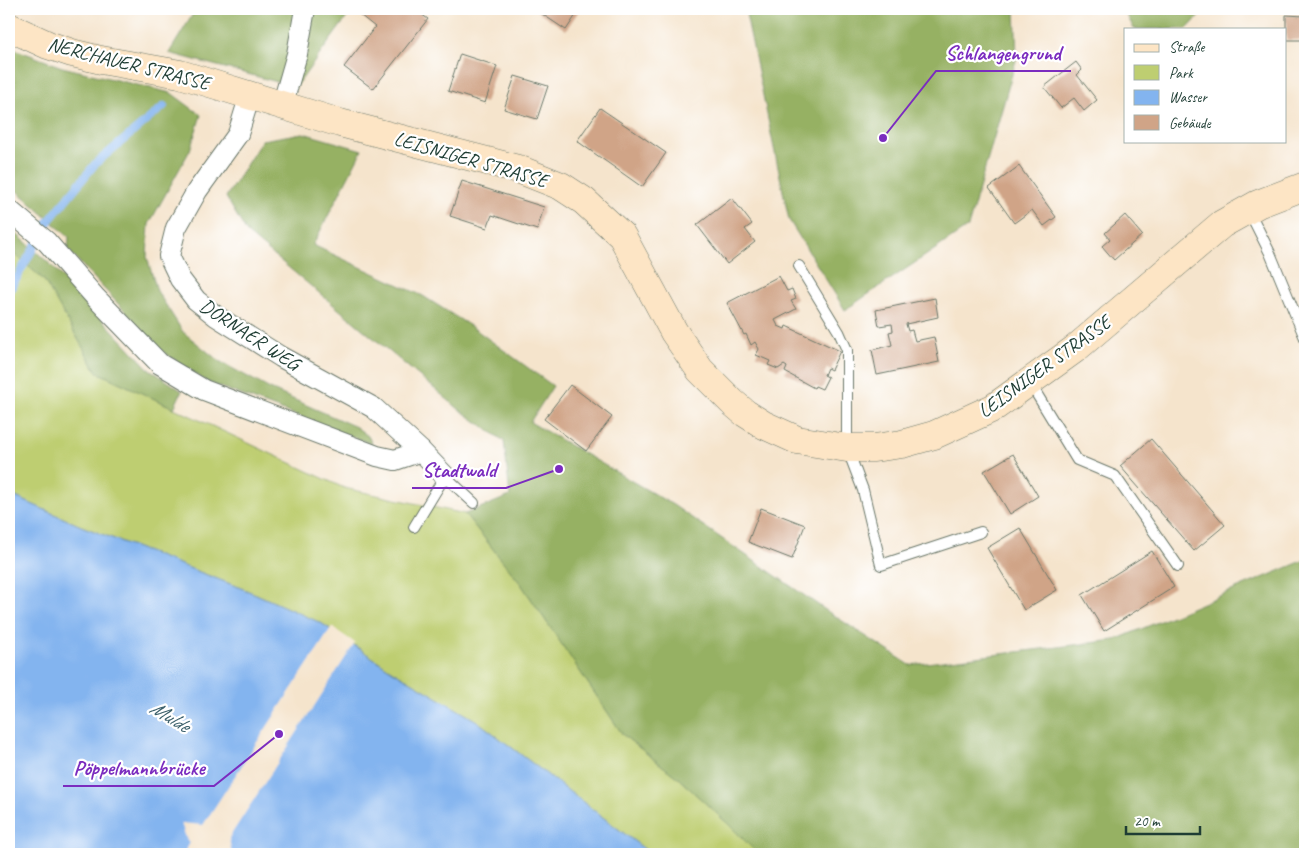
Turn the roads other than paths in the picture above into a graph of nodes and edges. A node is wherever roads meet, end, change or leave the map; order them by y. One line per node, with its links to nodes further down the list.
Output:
1 (305, 9): 4 (street)
2 (9, 27): 3 (main road, NERCHAUER STRASSE)
3 (250, 95): 4 (main road, LEISNIGER STRASSE); 12 (street, DORNAER WEG)
4 (282, 106): 11 (main road, LEISNIGER STRASSE)
5 (1305, 186): 7 (main road, LEISNIGER STRASSE)
6 (9, 210): 12 (street)
7 (1248, 210): 9 (lane); 10 (main road, LEISNIGER STRASSE)
8 (799, 266): 11 (lane)
9 (1305, 338)
10 (1029, 382): 11 (main road, LEISNIGER STRASSE); 17 (lane)
11 (847, 448): 16 (lane)
12 (421, 451): 13 (street, DORNAER WEG)
13 (444, 476): 14 (lane); 15 (lane)
14 (474, 503)
15 (414, 527)
16 (981, 532)
17 (1178, 566)

